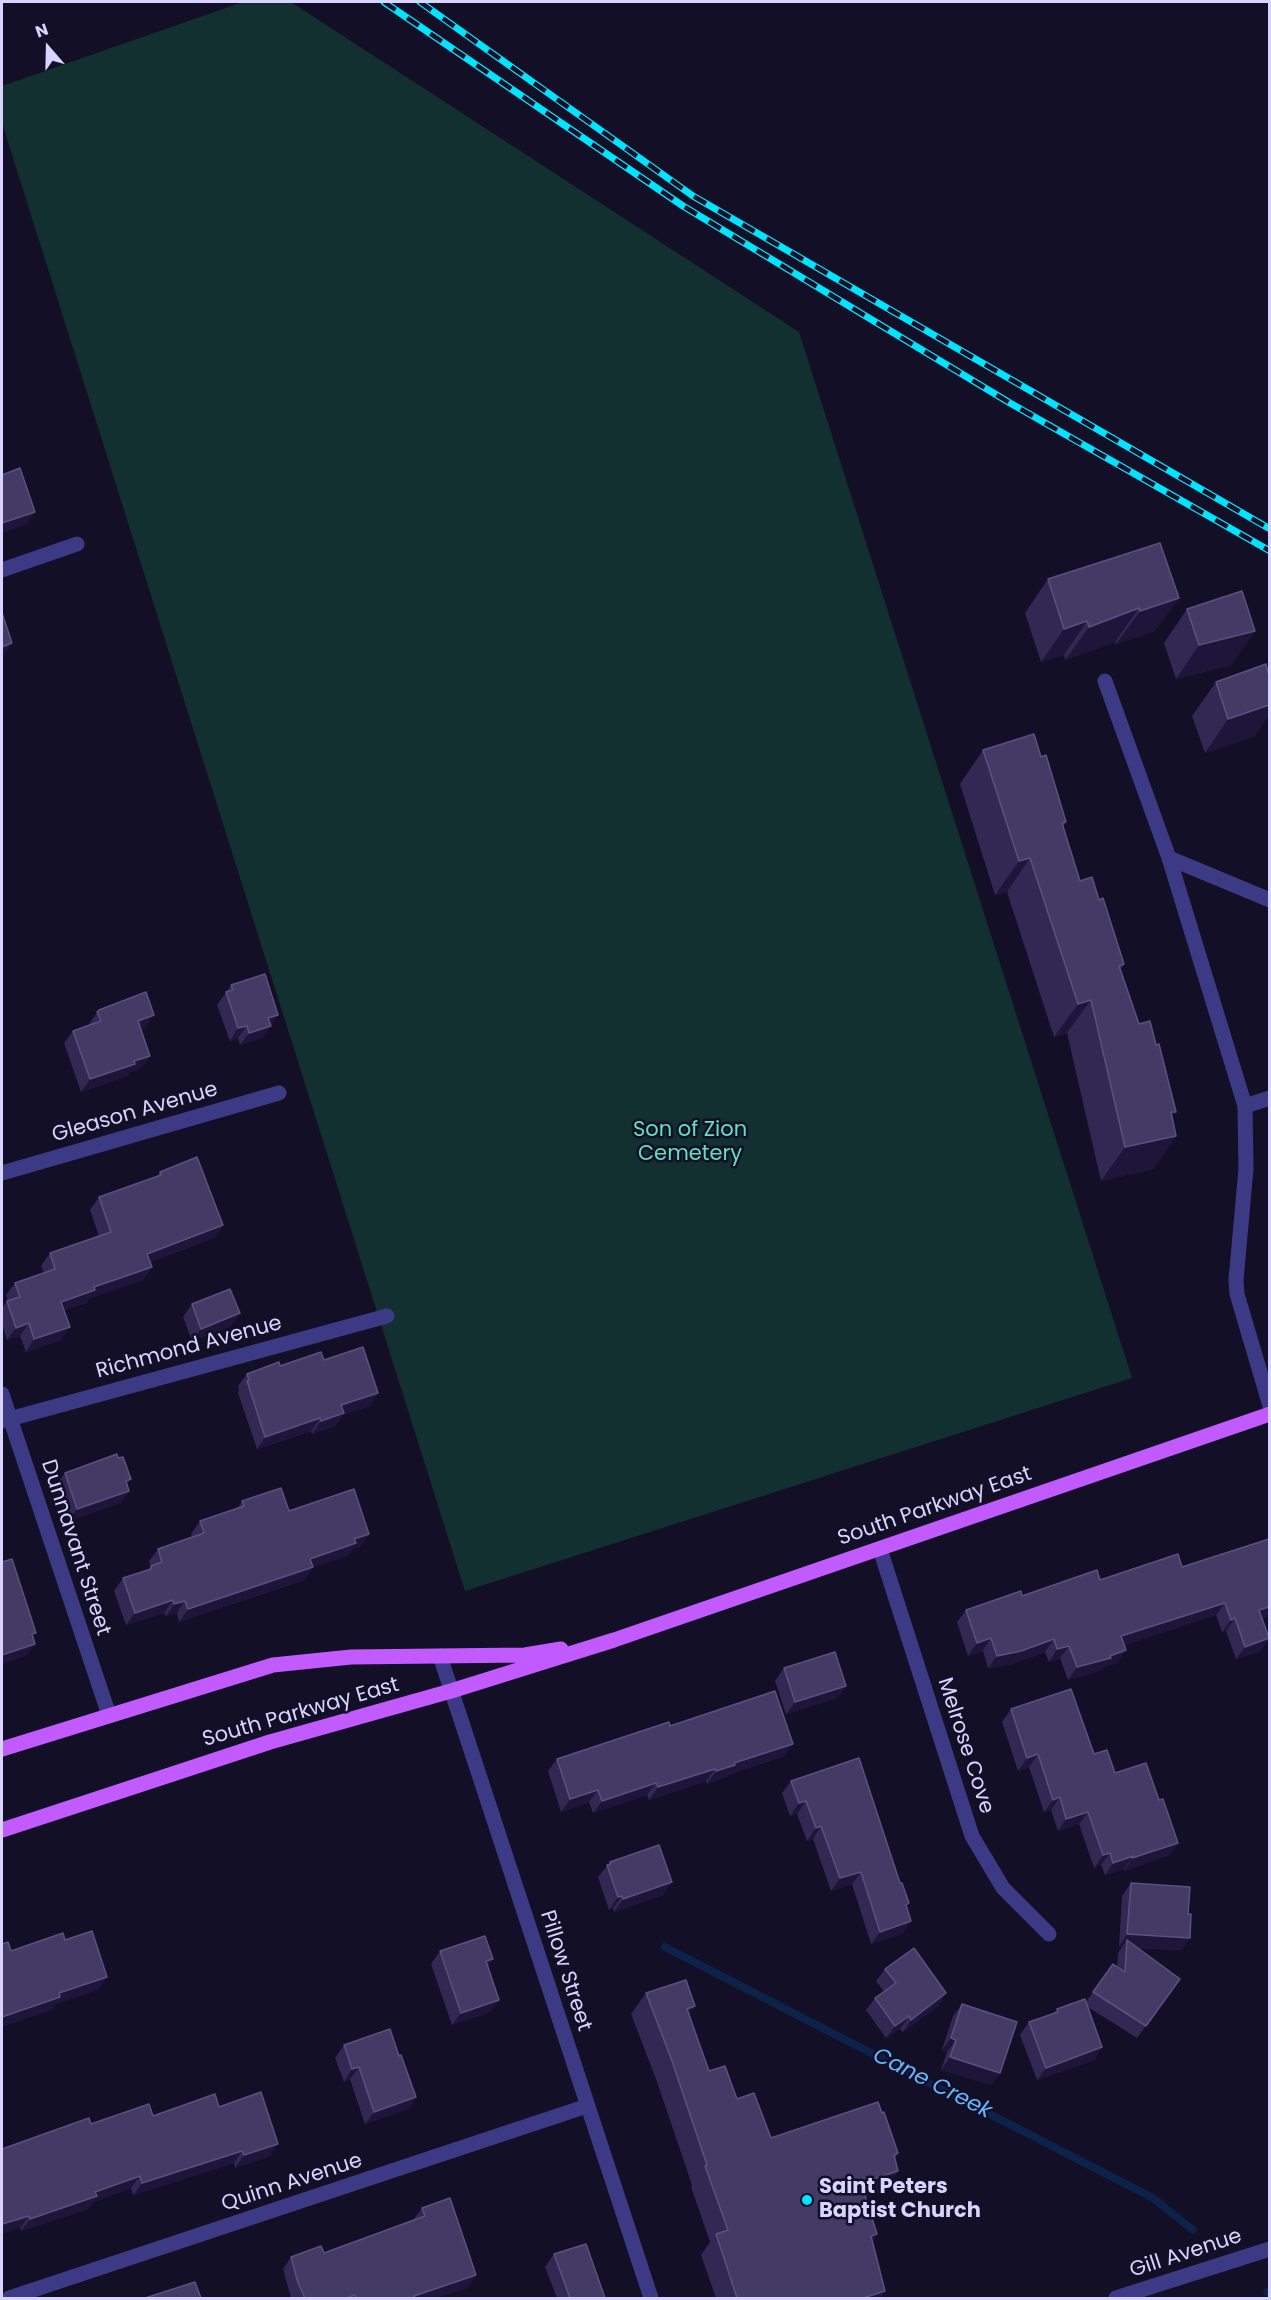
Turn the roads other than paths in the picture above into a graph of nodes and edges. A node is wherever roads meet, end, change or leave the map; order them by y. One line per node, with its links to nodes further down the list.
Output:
1 (77, 544): 2 (street)
2 (2, 570)
3 (1105, 681): 4 (street)
4 (1169, 858): 5 (street); 8 (street)
5 (1269, 900)
6 (279, 1093): 9 (street, Gleason Avenue)
7 (1269, 1098): 8 (street)
8 (1245, 1106): 12 (street)
9 (2, 1173)
10 (387, 1316): 14 (street, Richmond Avenue)
11 (2, 1394): 14 (street, Dunnavant Street)
12 (1269, 1406)
13 (1269, 1414): 15 (main road, South Parkway East)
14 (6, 1420): 19 (street, Dunnavant Street)
15 (879, 1549): 16 (main road, South Parkway East); 22 (street, Melrose Cove)
16 (614, 1640): 17 (main road, South Parkway East); 18 (main road, South Parkway East)
17 (440, 1656): 18 (street, Pillow Street); 19 (main road, South Parkway East)
18 (452, 1691): 21 (main road, South Parkway East); 23 (street, Pillow Street)
19 (109, 1715): 20 (main road, South Parkway East)
20 (2, 1749)
21 (2, 1830)
22 (1049, 1934)
23 (587, 2106): 25 (street, Quinn Avenue); 26 (street, Pillow Street)
24 (1269, 2249): 27 (street, Gill Avenue)
25 (9, 2298)
26 (651, 2298)
27 (1116, 2298)

